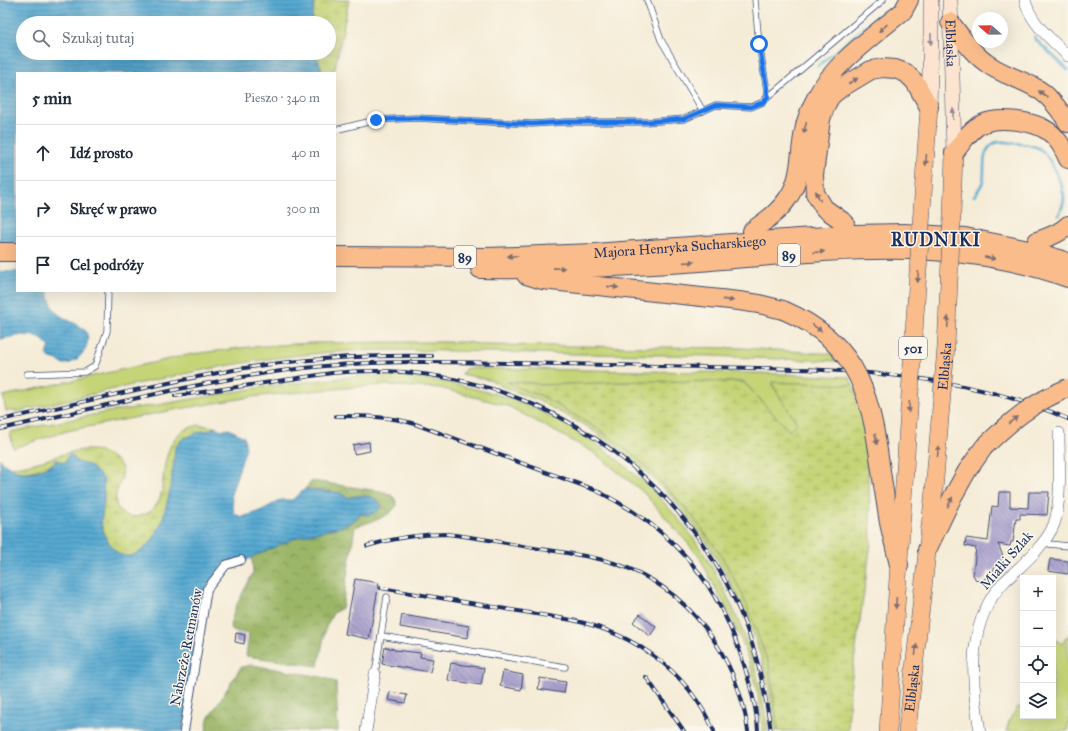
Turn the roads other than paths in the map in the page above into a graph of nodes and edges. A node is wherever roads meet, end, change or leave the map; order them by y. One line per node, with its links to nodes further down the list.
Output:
1 (647, 0): 12 (lane)
2 (755, 0): 10 (lane)
3 (883, 0): 10 (lane)
4 (909, 0): 19 (highway, one-way to 19)
5 (931, 0): 11 (main road, Elbląska / 501, one-way to 11)
6 (950, 0): 8 (main road, Elbląska / 501)
7 (1025, 0): 9 (street)
8 (950, 22): 13 (highway, one-way to 8); 15 (main road, Elbląska / 501, one-way to 8)
9 (1068, 56)
10 (768, 96): 12 (lane)
11 (929, 107): 17 (highway, one-way to 11); 40 (main road, Elbląska / 501, one-way to 40, bridge)
12 (703, 111): 14 (lane)
13 (1068, 123)
14 (336, 130)
15 (954, 153): 16 (highway); 38 (main road, Elbląska / 501, one-way to 15, bridge)
16 (1068, 159)
17 (845, 223): 19 (highway); 20 (highway)
18 (1068, 225): 20 (highway)
19 (752, 231): 24 (highway)
20 (1037, 240): 21 (highway)
21 (1068, 250)
22 (0, 252): 23 (highway)
23 (16, 252)
24 (594, 254): 25 (highway, Majora Henryka Sucharskiego / 89, one-way to 25); 26 (highway, Majora Henryka Sucharskiego / 89)
25 (336, 256)
26 (1068, 262)
27 (0, 263): 28 (highway)
28 (16, 263)
29 (336, 268): 30 (highway, Majora Henryka Sucharskiego / 89)
30 (506, 269): 31 (highway, Majora Henryka Sucharskiego / 89, one-way to 31); 40 (highway, one-way to 40, bridge)
31 (1068, 278)
32 (108, 292): 33 (lane)
33 (27, 374)
34 (1068, 388): 38 (highway, one-way to 34, bridge)
35 (1059, 434): 36 (street, Miałki Szlak)
36 (1044, 541): 37 (lane); 49 (street, Miałki Szlak)
37 (1068, 546)
38 (927, 550): 48 (main road, Elbląska / 501, one-way to 38)
39 (241, 560): 45 (street, Nabrzeże Retmanów)
40 (899, 565): 47 (main road, Elbląska / 501, one-way to 47)
41 (387, 597): 42 (lane)
42 (381, 636): 43 (lane); 44 (lane)
43 (565, 667)
44 (375, 674): 46 (street)
45 (184, 731)
46 (366, 731)
47 (888, 731)
48 (907, 731)
49 (980, 731)

